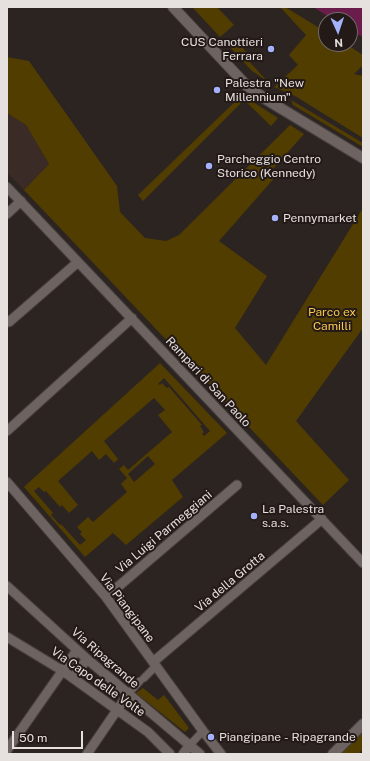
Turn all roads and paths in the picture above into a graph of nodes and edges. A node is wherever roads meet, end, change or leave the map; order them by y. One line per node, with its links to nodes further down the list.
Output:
1 (173, 7): 2 (main road)
2 (363, 158)
3 (7, 187): 4 (street, Rampari di San Paolo)
4 (21, 202): 5 (street); 6 (street, Rampari di San Paolo)
5 (7, 214)
6 (78, 262): 7 (street, Rampari di San Paolo); 8 (street)
7 (132, 318): 9 (street); 12 (street, Rampari di San Paolo)
8 (9, 322)
9 (7, 431)
10 (7, 482): 16 (street, Via Piangipane)
11 (237, 486): 16 (street, Via Luigi Parmeggiani)
12 (322, 519): 13 (street, Rampari di San Paolo); 14 (street, Rampari di San Paolo); 20 (street, Via della Grotta)
13 (363, 558)
14 (363, 563)
15 (7, 586): 18 (street, Via Ripagrande)
16 (106, 598): 20 (street, Via Piangipane)
17 (7, 637): 21 (street, Via Capo delle Volte)
18 (77, 650): 19 (street, Via Ripagrande); 21 (street)
19 (87, 659): 22 (street); 23 (street, Via Ripagrande)
20 (155, 664): 23 (street); 26 (street, Via Piangipane)
21 (63, 671): 22 (street, Via Capo delle Volte); 28 (street)
22 (73, 678): 24 (street, Via Capo delle Volte)
23 (128, 694): 24 (street); 27 (street, Via Ripagrande)
24 (117, 710): 29 (street); 30 (street, Via Capo delle Volte)
25 (363, 724): 33 (main road)
26 (203, 731): 27 (street); 32 (street, Via Piangipane)
27 (186, 749): 31 (street, Via Ripagrande)
28 (7, 750)
29 (87, 754)
30 (170, 754)
31 (200, 754)
32 (221, 754)
33 (333, 754)

